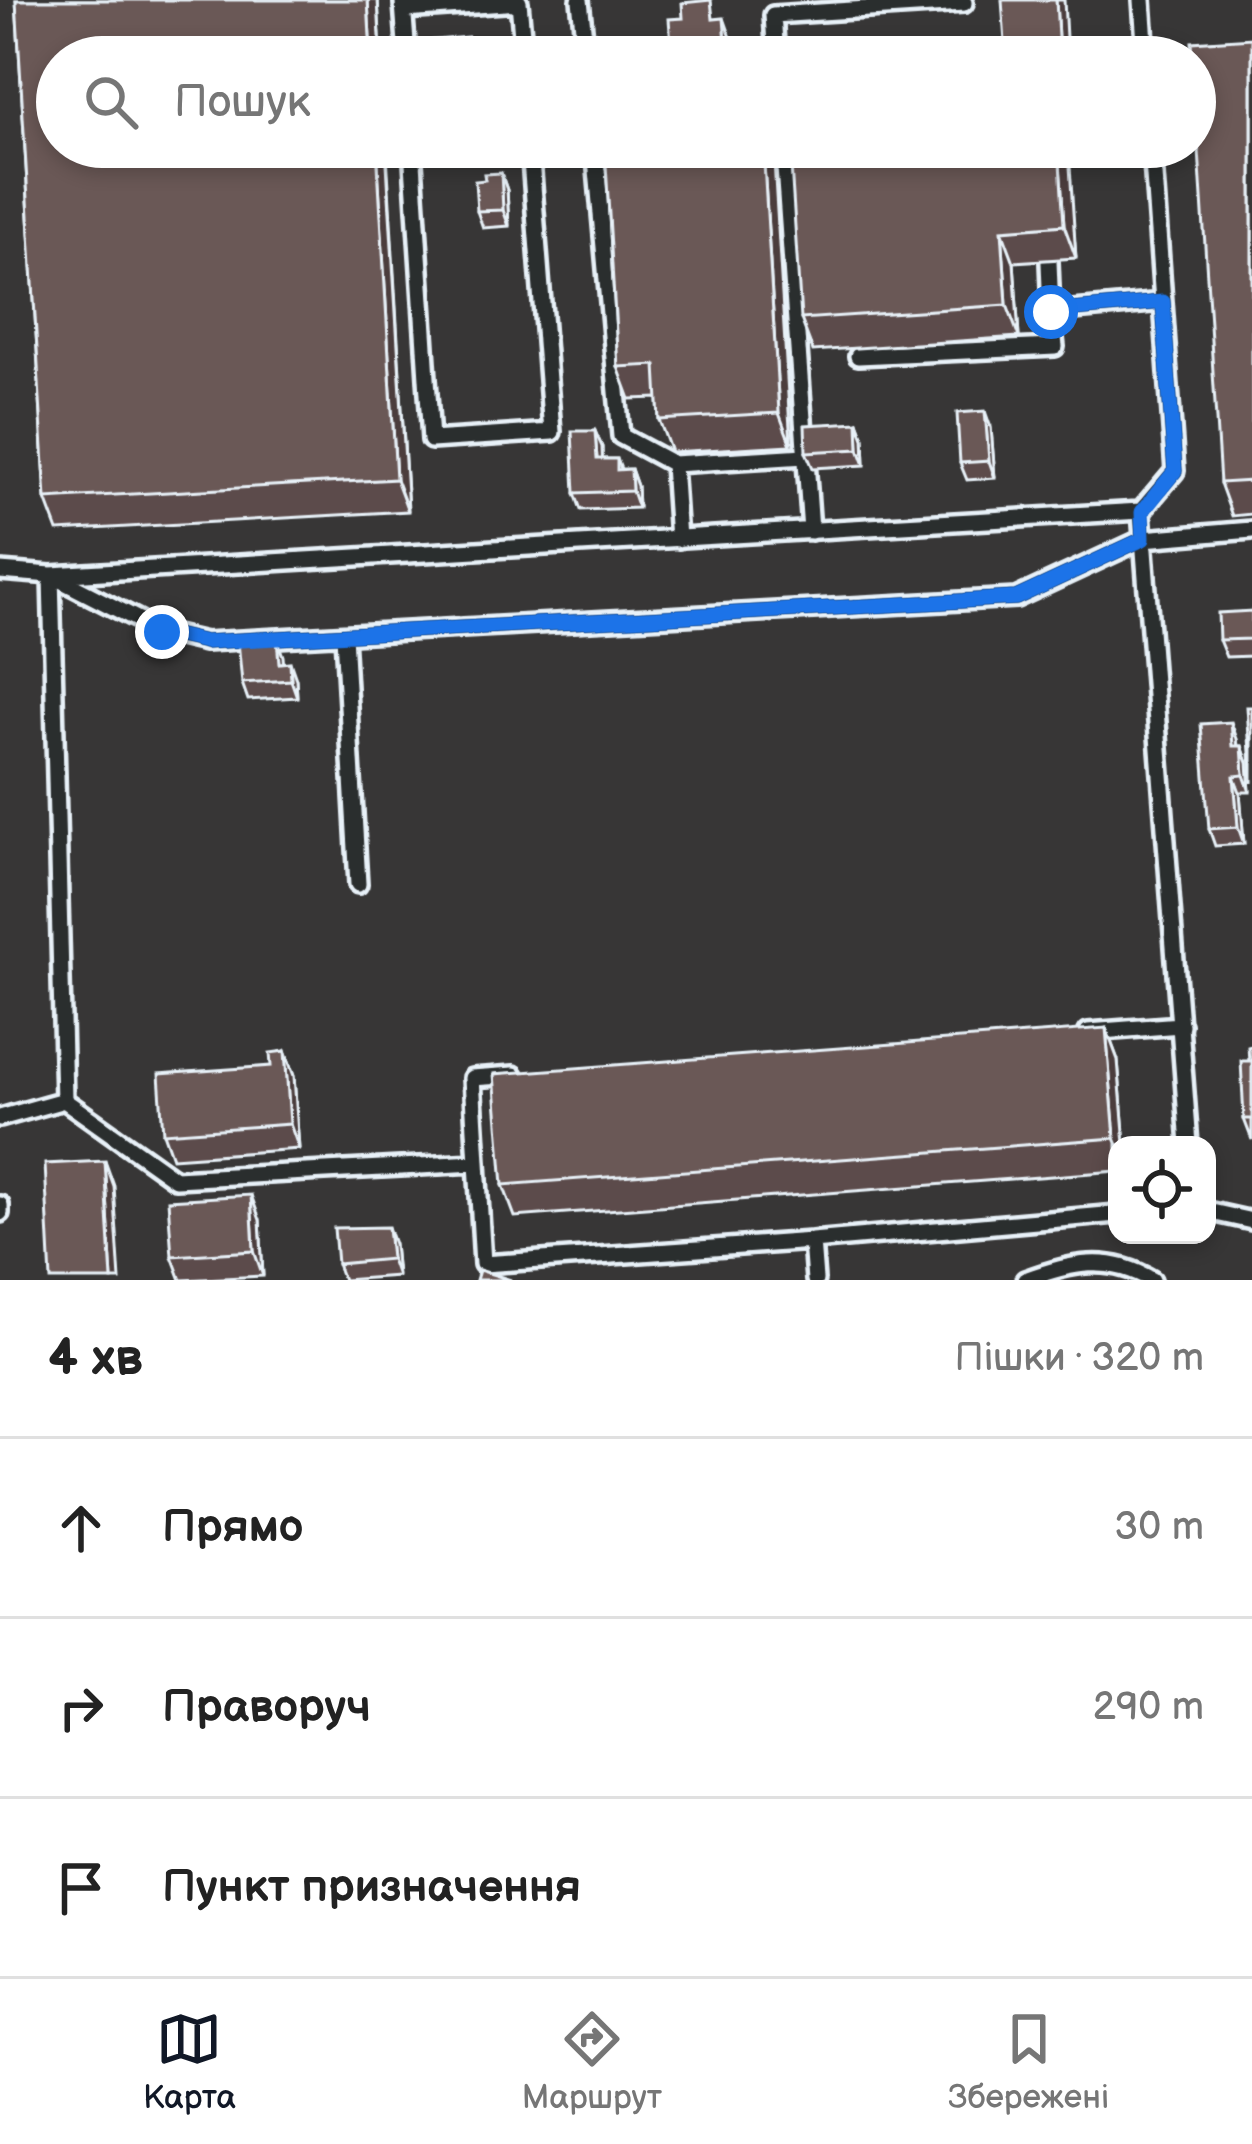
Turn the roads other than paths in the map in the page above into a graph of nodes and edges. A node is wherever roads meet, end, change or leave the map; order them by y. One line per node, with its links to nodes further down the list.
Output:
1 (580, 0): 7 (lane)
2 (1142, 0): 9 (lane)
3 (964, 3): 8 (lane)
4 (403, 5): 5 (lane); 6 (lane)
5 (405, 36)
6 (522, 36)
7 (584, 36)
8 (774, 36)
9 (1145, 36)
10 (413, 168): 11 (lane)
11 (532, 168)
12 (596, 168): 20 (lane)
13 (785, 168): 19 (lane)
14 (1153, 168): 16 (lane)
15 (1049, 262): 17 (lane)
16 (1163, 302): 17 (lane); 21 (lane)
17 (1051, 312): 18 (lane)
18 (858, 356)
19 (805, 456): 20 (lane); 23 (lane)
20 (673, 464): 24 (lane)
21 (1142, 512): 23 (lane); 25 (lane)
22 (1252, 530): 25 (lane)
23 (811, 531): 24 (lane)
24 (678, 538): 27 (lane)
25 (1143, 539): 28 (lane); 30 (lane)
26 (0, 571): 27 (lane)
27 (51, 575): 28 (lane); 33 (lane)
28 (344, 634): 29 (lane)
29 (358, 884)
30 (1180, 1025): 31 (lane); 35 (lane)
31 (1063, 1034)
32 (543, 1072): 36 (lane)
33 (64, 1100): 34 (lane); 36 (lane)
34 (0, 1118)
35 (1189, 1136)
36 (476, 1162): 40 (lane)
37 (1216, 1213): 39 (lane)
38 (1108, 1215): 40 (lane)
39 (1252, 1221)
40 (812, 1241): 41 (lane)
41 (815, 1280)
42 (1025, 1280): 43 (lane)
43 (1151, 1280)

